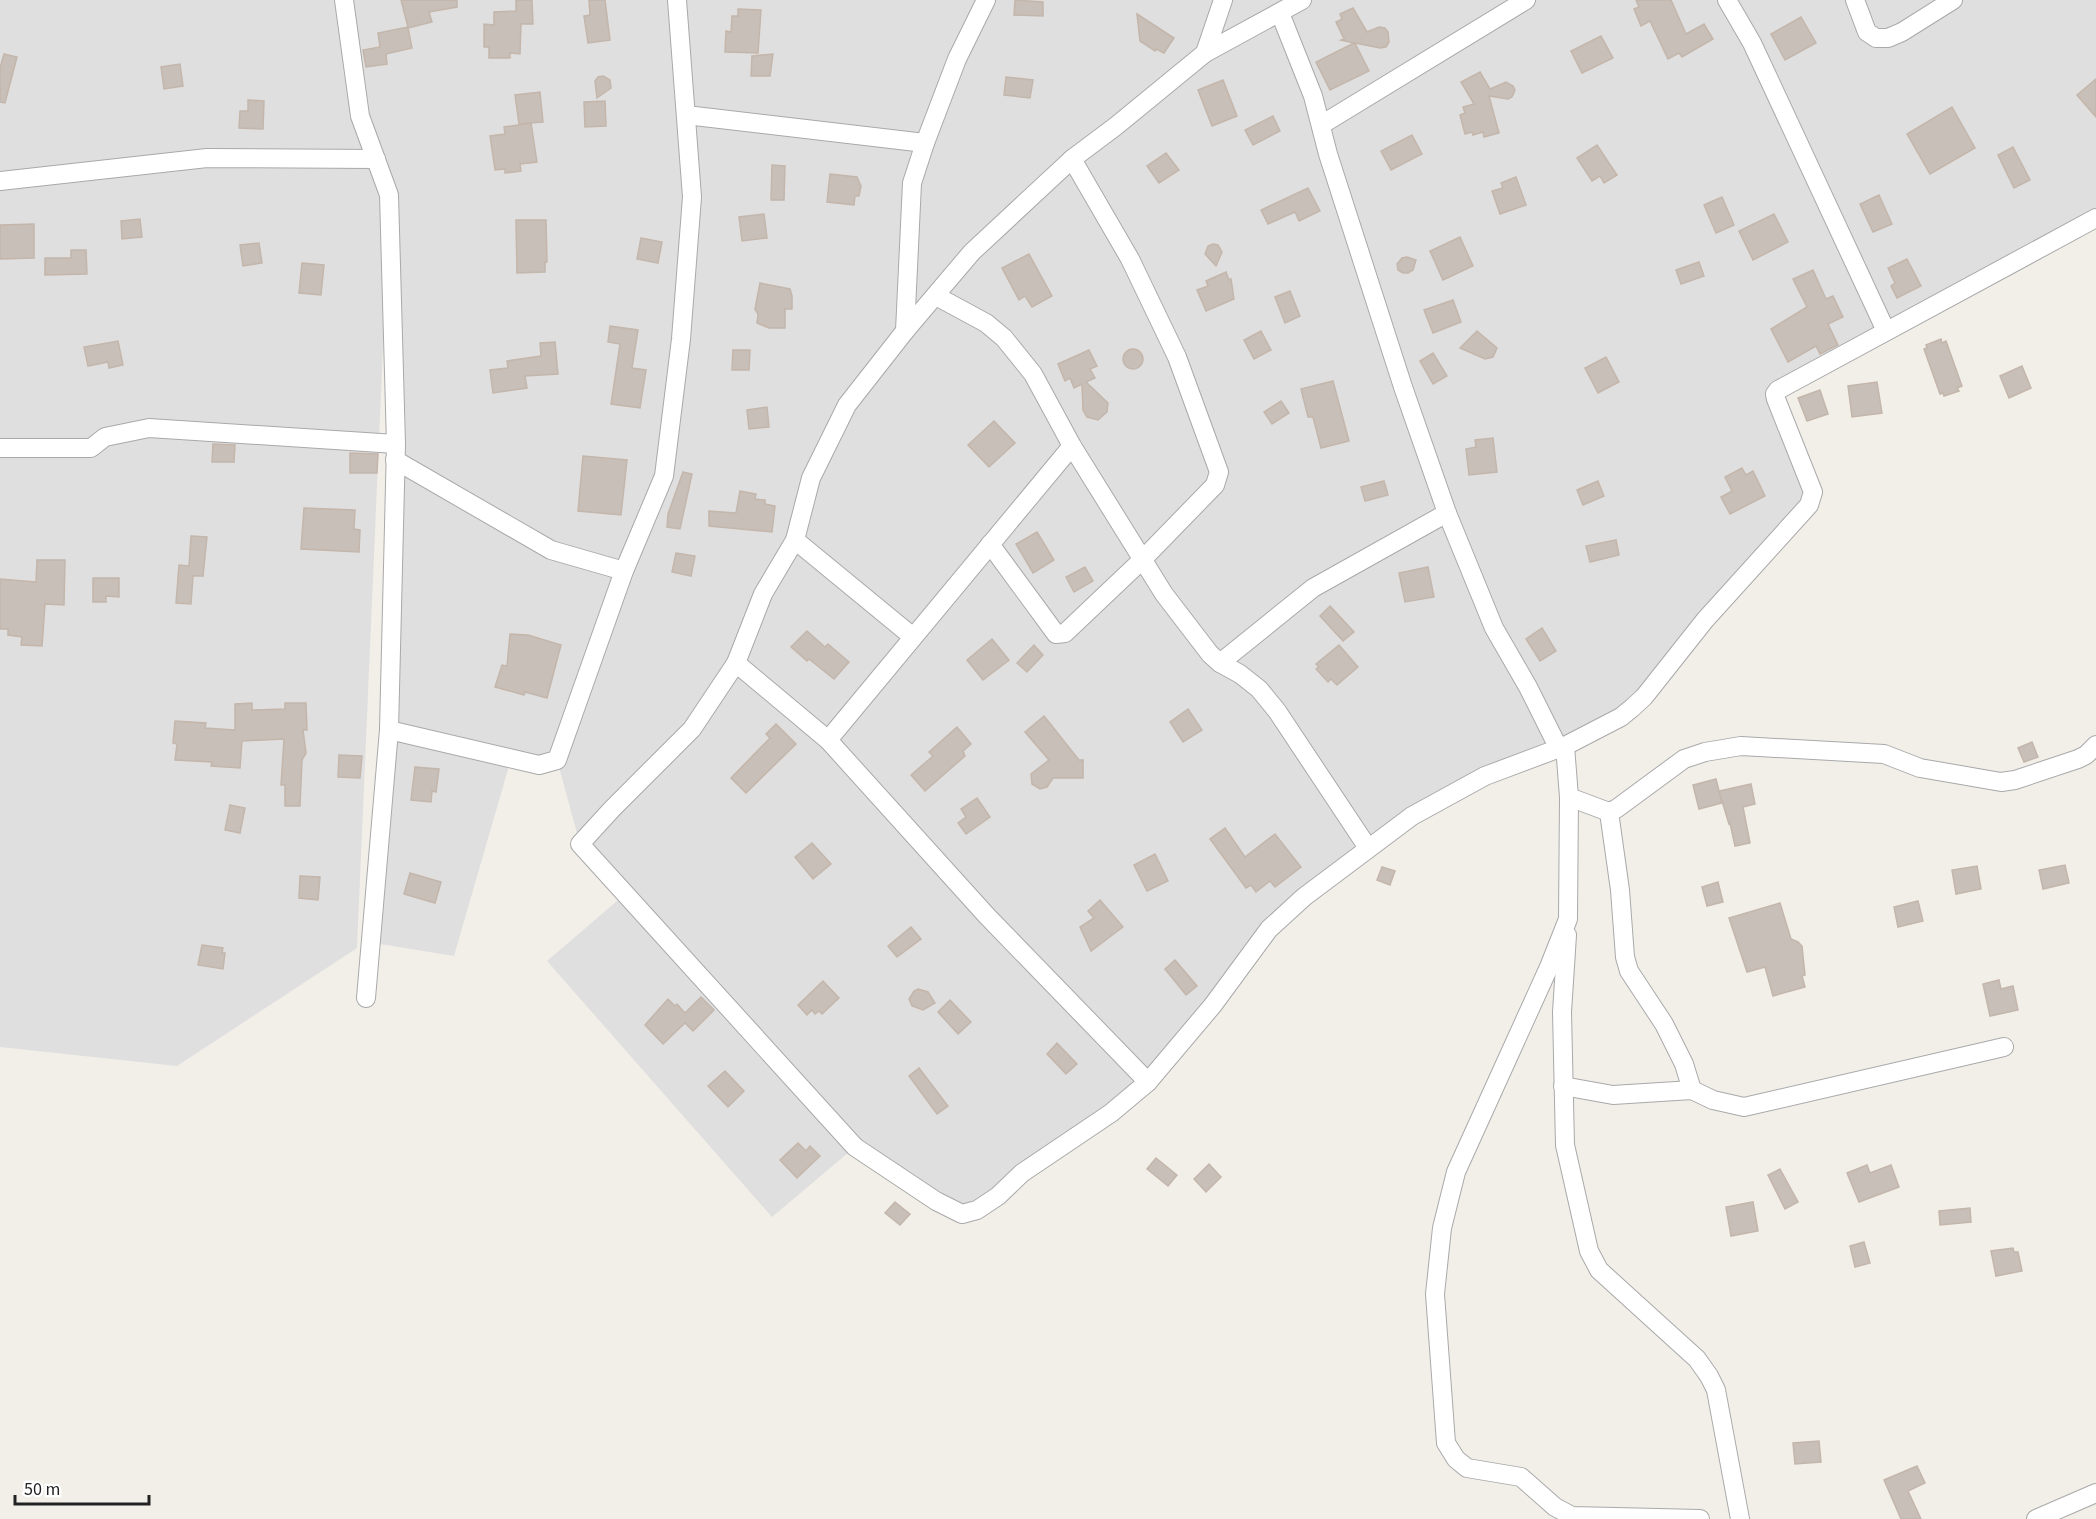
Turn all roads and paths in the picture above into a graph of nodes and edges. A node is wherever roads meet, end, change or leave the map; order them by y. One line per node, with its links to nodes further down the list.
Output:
1 (344, 0): 15 (street)
2 (677, 0): 12 (street)
3 (986, 0): 14 (street)
4 (1223, 0): 11 (street)
5 (1302, 0): 10 (street)
6 (1526, 0): 13 (street)
7 (1727, 0): 21 (street)
8 (1855, 0): 9 (street)
9 (1953, 0)
10 (1280, 13): 11 (street); 13 (street)
11 (1205, 53): 16 (street)
12 (686, 115): 14 (street); 29 (street)
13 (1321, 124): 25 (street)
14 (925, 143): 20 (street)
15 (376, 159): 17 (street); 24 (street)
16 (1072, 159): 19 (street); 28 (street)
17 (0, 181)
18 (2096, 218): 21 (street)
19 (936, 296): 20 (street); 22 (street)
20 (904, 331): 26 (street)
21 (1886, 331): 36 (street)
22 (1072, 446): 27 (street); 28 (street)
23 (0, 448): 24 (street)
24 (395, 452): 29 (street); 33 (street)
25 (1447, 513): 32 (street); 36 (street)
26 (795, 540): 30 (street); 31 (street)
27 (990, 544): 28 (street); 30 (street)
28 (1142, 560): 32 (street)
29 (624, 571): 33 (street)
30 (913, 637): 34 (street)
31 (736, 663): 34 (street); 43 (street)
32 (1220, 663): 39 (street)
33 (389, 730): 41 (street)
34 (828, 740): 43 (street)
35 (2096, 745): 38 (street)
36 (1561, 747): 37 (street); 39 (street)
37 (1569, 796): 38 (street); 40 (street)
38 (1609, 812): 45 (street)
39 (1368, 848): 43 (street)
40 (1568, 919): 44 (street); 47 (street)
41 (366, 998)
42 (2004, 1047): 45 (street)
43 (1148, 1082)
44 (1563, 1086): 45 (street); 48 (street)
45 (1692, 1090)
46 (2096, 1492): 49 (street)
47 (1700, 1519)
48 (1740, 1519)
49 (2036, 1519)

